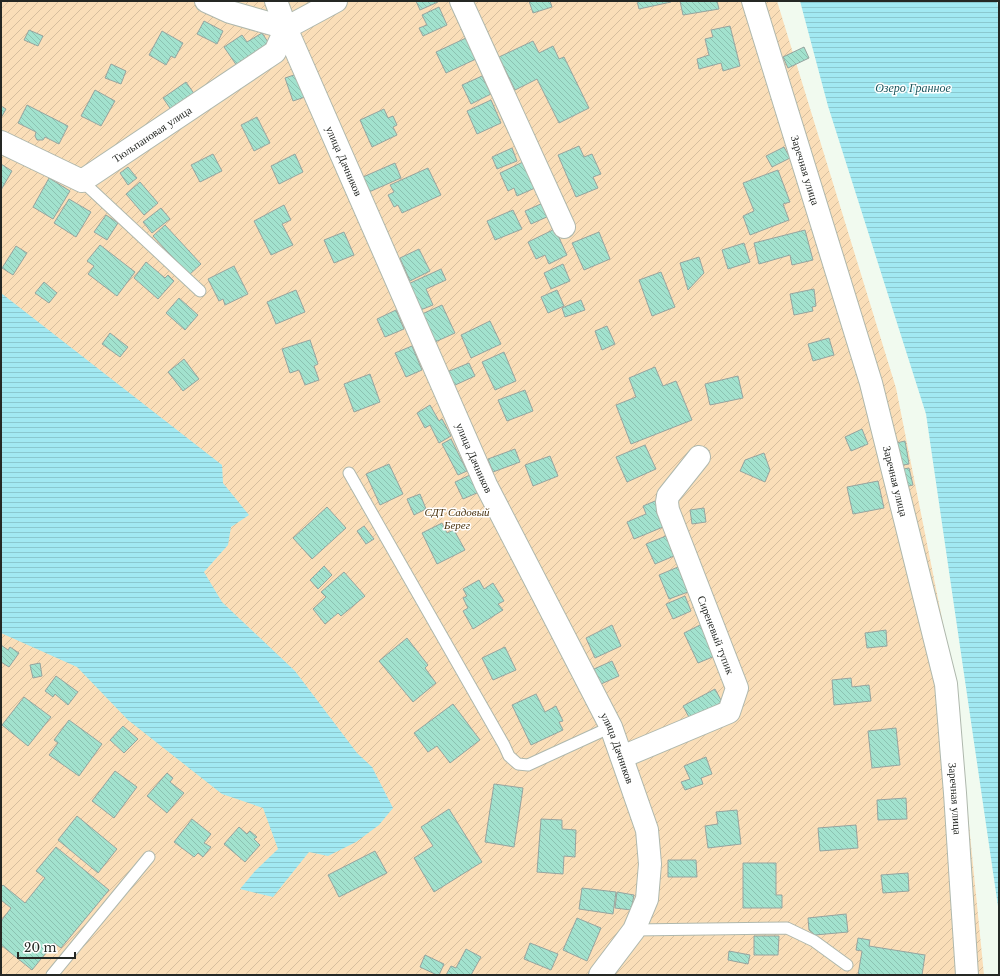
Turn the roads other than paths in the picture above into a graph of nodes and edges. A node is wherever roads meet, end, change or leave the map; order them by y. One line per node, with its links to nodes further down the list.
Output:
1 (206, 1): 6 (street)
2 (276, 1): 6 (street, улица Дачников)
3 (336, 1): 6 (street)
4 (461, 1): 9 (street)
5 (753, 1): 20 (street, Заречная улица)
6 (286, 28): 8 (street, Тюльпановая улица); 13 (street, улица Дачников)
7 (1, 142): 8 (street)
8 (82, 181): 10 (lane)
9 (564, 227)
10 (200, 291)
11 (699, 457): 14 (street, Сиреневый тупик)
12 (349, 474): 13 (lane)
13 (611, 727): 14 (street, улица Дачников)
14 (622, 757): 16 (street, улица Дачников)
15 (149, 857): 18 (lane)
16 (634, 930): 17 (lane); 19 (street, улица Дачников)
17 (847, 966)
18 (52, 975)
19 (600, 975)
20 (967, 975)

